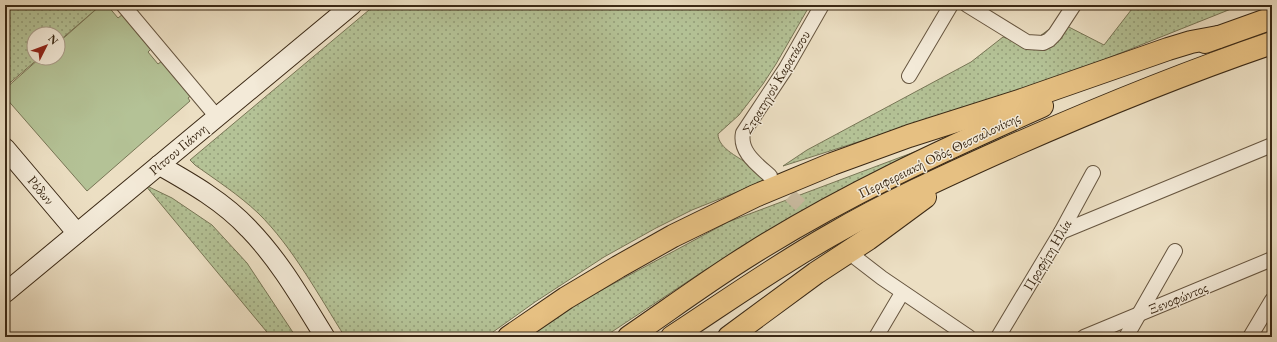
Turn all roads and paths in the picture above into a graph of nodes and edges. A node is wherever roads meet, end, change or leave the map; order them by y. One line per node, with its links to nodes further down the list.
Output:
1 (122, 5): 11 (street)
2 (352, 5): 11 (street, Ρίτσου Γιάννη)
3 (822, 5): 17 (street, Στρατηγού Καρατάσου)
4 (951, 5): 10 (street)
5 (967, 5): 6 (street)
6 (1070, 7)
7 (1272, 18): 8 (highway, Περιφερειακή Οδός Θεσσαλονίκης)
8 (1218, 37): 28 (highway); 29 (highway, Περιφερειακή Οδός Θεσσαλονίκης)
9 (1272, 43): 15 (highway, Περιφερειακή Οδός Θεσσαλονίκης)
10 (909, 76)
11 (217, 117): 14 (street, Ρίτσου Γιάννη)
12 (1272, 145): 18 (street)
13 (6, 152): 19 (street, Ρόδων)
14 (159, 165): 19 (street, Ρίτσου Γιάννη); 27 (street)
15 (968, 166): 30 (highway, Περιφερειακή Οδός Θεσσαλονίκης); 31 (highway)
16 (1093, 173): 18 (street, Προφήτη Ηλία)
17 (770, 176)
18 (1061, 232): 34 (street, Προφήτη Ηλία)
19 (77, 233): 23 (street, Ρίτσου Γιάννη)
20 (1175, 251): 26 (street)
21 (856, 258): 24 (street)
22 (1272, 260): 26 (street, Ξενοφώντος)
23 (5, 293)
24 (902, 293): 32 (street); 33 (street)
25 (1272, 300): 37 (street)
26 (1139, 314): 35 (street, Ξενοφώντος); 36 (street)
27 (325, 337)
28 (509, 337)
29 (629, 337)
30 (672, 337)
31 (729, 337)
32 (876, 337)
33 (969, 337)
34 (998, 337)
35 (1084, 337)
36 (1126, 337)
37 (1250, 337)

